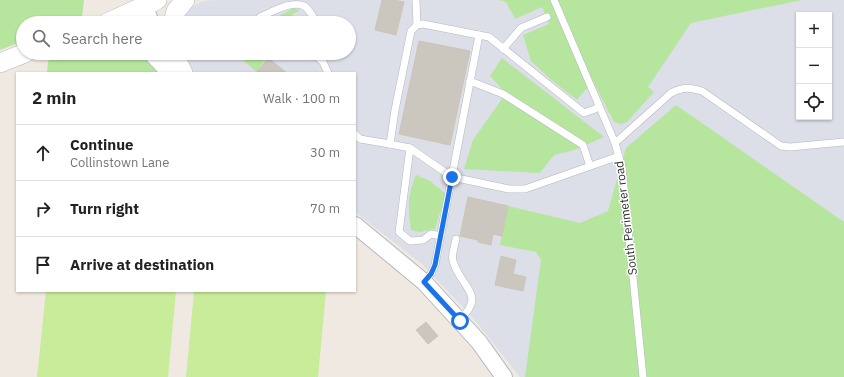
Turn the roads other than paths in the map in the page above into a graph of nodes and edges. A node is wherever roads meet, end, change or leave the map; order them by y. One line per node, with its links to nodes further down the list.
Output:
1 (185, 0): 6 (main road)
2 (416, 0): 10 (lane)
3 (554, 0): 24 (lane, South Perimeter road)
4 (151, 10): 5 (main road)
5 (131, 16)
6 (175, 16)
7 (262, 16): 8 (lane)
8 (312, 16)
9 (547, 17): 12 (lane)
10 (417, 25): 11 (lane); 28 (lane)
11 (479, 35): 12 (lane); 23 (lane)
12 (503, 49): 24 (lane)
13 (16, 57): 18 (main road)
14 (160, 60): 19 (main road)
15 (172, 60): 20 (street)
16 (176, 60): 21 (main road)
17 (321, 60): 22 (lane)
18 (0, 63)
19 (171, 72)
20 (181, 72)
21 (182, 72)
22 (328, 72)
23 (470, 81): 31 (lane); 32 (lane)
24 (599, 106): 27 (lane, South Perimeter road)
25 (356, 135): 28 (lane)
26 (844, 142): 27 (lane)
27 (614, 143): 30 (lane, South Perimeter road)
28 (390, 144): 29 (lane)
29 (410, 148): 32 (lane); 34 (lane)
30 (619, 156): 31 (lane); 39 (lane, South Perimeter road)
31 (590, 166): 32 (lane)
32 (452, 177): 34 (lane)
33 (356, 226): 36 (street)
34 (441, 236): 36 (lane)
35 (456, 239): 37 (lane)
36 (424, 282): 37 (street)
37 (458, 320): 38 (street)
38 (504, 377)
39 (643, 377)

